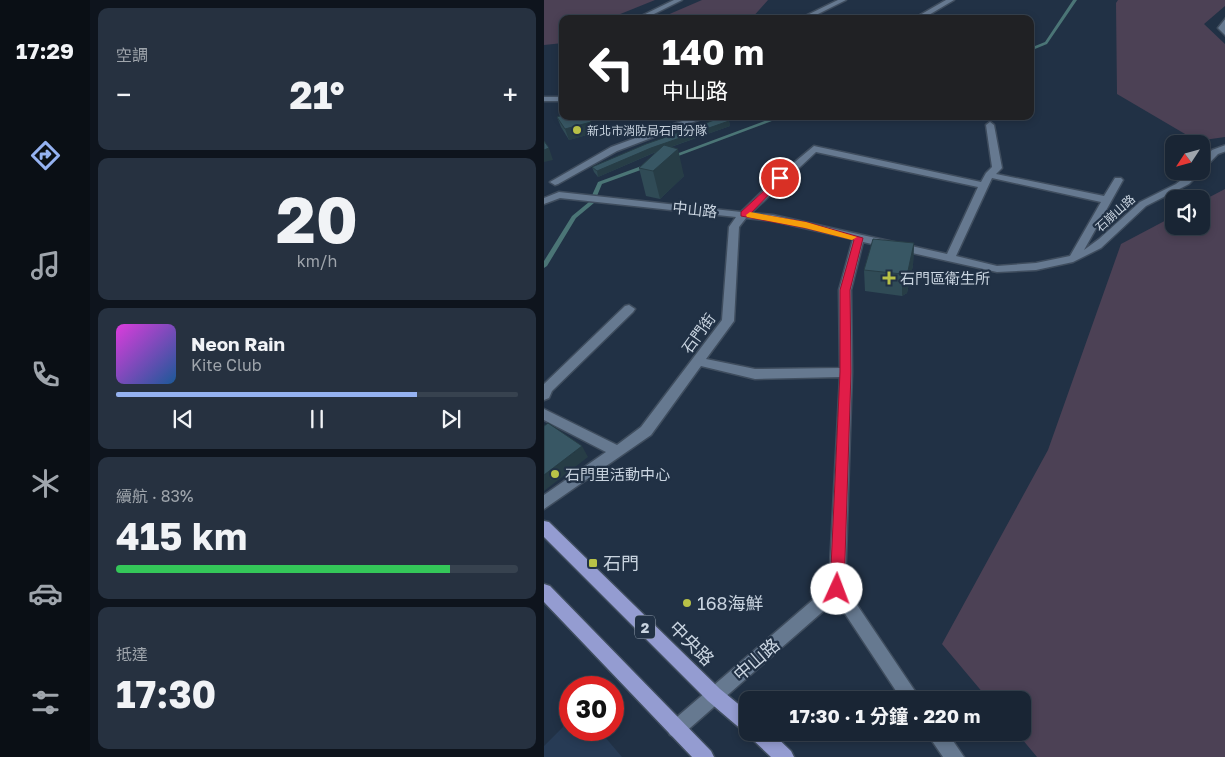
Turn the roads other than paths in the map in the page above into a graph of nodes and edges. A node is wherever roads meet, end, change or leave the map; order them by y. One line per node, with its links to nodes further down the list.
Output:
1 (678, 0): 4 (street)
2 (843, 0): 5 (street)
3 (950, 0): 6 (street)
4 (646, 15)
5 (811, 15)
6 (923, 15)
7 (1225, 20): 8 (street)
8 (1225, 34)
9 (559, 98): 10 (street)
10 (544, 99)
11 (694, 120): 19 (street)
12 (990, 125): 15 (street)
13 (1225, 148): 14 (street)
14 (1210, 158)
15 (989, 175): 20 (street); 22 (street)
16 (544, 180): 19 (street)
17 (1118, 180): 22 (street)
18 (1191, 180): 27 (street, 石崩山路)
19 (555, 182): 21 (street)
20 (985, 186): 24 (street, 石門街); 26 (street)
21 (559, 195): 23 (street); 24 (street, 中山路)
22 (1108, 200): 27 (street)
23 (544, 201)
24 (744, 214): 25 (street, 中山路); 29 (street, 石門街)
25 (859, 238): 26 (street, 中山路); 30 (street)
26 (950, 258): 27 (street, 中山路)
27 (1073, 259)
28 (629, 309): 31 (street)
29 (697, 361): 30 (street); 33 (street, 石門街)
30 (846, 372): 36 (street)
31 (544, 396)
32 (544, 414): 33 (street)
33 (617, 451): 34 (street, 石門街)
34 (544, 503)
35 (544, 527): 39 (main road, 中央路 / 2)
36 (837, 589): 38 (street); 39 (street, 中山路)
37 (544, 591): 41 (main road)
38 (906, 691)
39 (714, 695): 40 (main road, 中央路 / 2); 41 (street, 中山路)
40 (739, 716)
41 (676, 729): 44 (main road)
42 (767, 741): 45 (main road)
43 (942, 741): 46 (street)
44 (705, 757)
45 (785, 757)
46 (955, 757)

